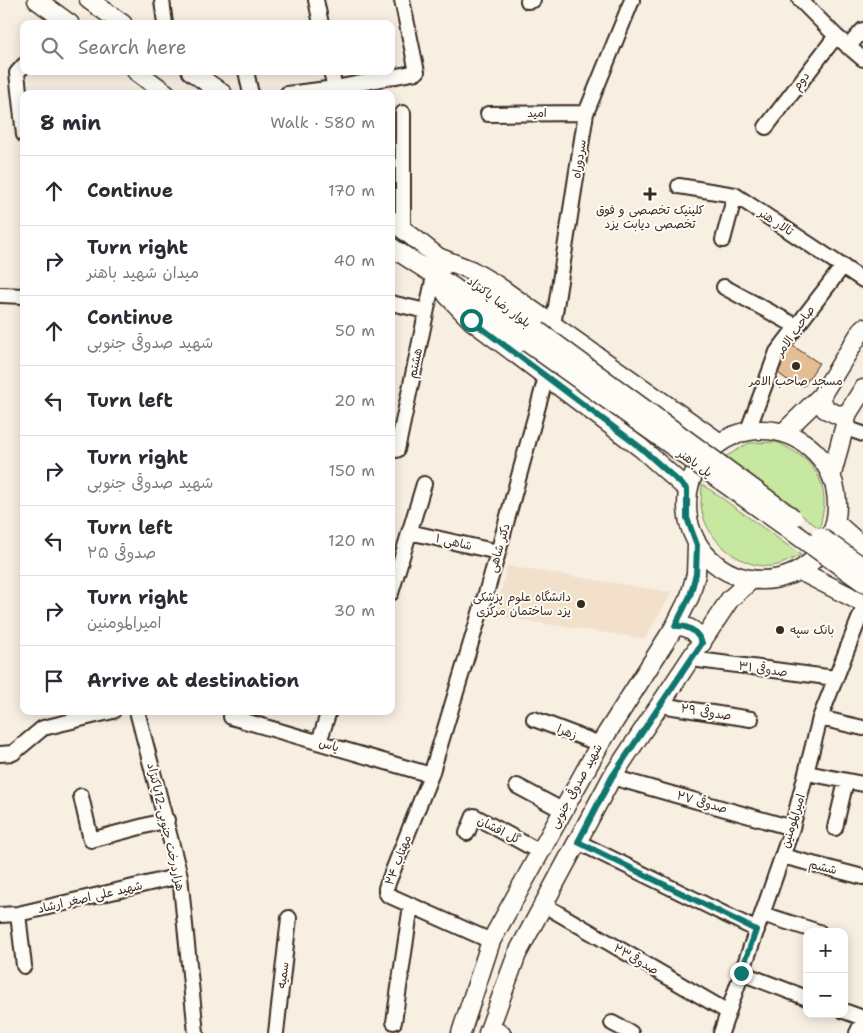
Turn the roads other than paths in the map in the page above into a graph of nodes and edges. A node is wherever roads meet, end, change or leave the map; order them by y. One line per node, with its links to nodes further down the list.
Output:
1 (37, 0): 10 (main road)
2 (89, 0): 11 (main road)
3 (162, 0): 12 (street)
4 (316, 0): 13 (street)
5 (402, 0): 23 (street)
6 (533, 0): 8 (street)
7 (632, 0): 31 (street, سردوراه)
8 (528, 1)
9 (804, 1): 15 (street)
10 (61, 20)
11 (117, 20)
12 (164, 20)
13 (320, 20)
14 (863, 30): 16 (street)
15 (836, 36): 16 (street); 32 (street, دوم)
16 (848, 47): 17 (street)
17 (863, 59)
18 (20, 71): 28 (street)
19 (141, 75): 24 (main road)
20 (197, 75): 25 (main road)
21 (247, 75): 26 (street)
22 (332, 75): 23 (street)
23 (335, 88): 27 (street)
24 (162, 90)
25 (217, 90)
26 (250, 90)
27 (319, 90)
28 (20, 94)
29 (404, 113): 35 (street)
30 (488, 114): 31 (street, امید)
31 (586, 114): 50 (street, سردوراه)
32 (766, 127)
33 (679, 186): 34 (street, تالار هنر)
34 (735, 195): 36 (street); 39 (street, تالار هنر)
35 (397, 225): 38 (main road)
36 (723, 240)
37 (395, 250): 40 (main road)
38 (438, 257): 41 (main road); 50 (main road)
39 (843, 266): 42 (street, تالار هنر); 48 (street, صاحب الامر)
40 (434, 276): 41 (main road); 47 (street, هشتم); 51 (main road)
41 (457, 280): 50 (main road, بلوار رضا پاکنژاد)
42 (863, 280)
43 (724, 287): 48 (street)
44 (0, 295): 45 (street)
45 (20, 296)
46 (395, 304): 47 (street)
47 (426, 311): 61 (street, هشتم)
48 (796, 326): 56 (street, صاحب الامر)
49 (863, 328): 53 (main road)
50 (540, 333): 54 (main road); 71 (main road, پل باهنر, bridge); 75 (main road, پل باهنر, bridge)
51 (546, 377): 60 (main road); 69 (street, دکتر شاهی)
52 (863, 389): 55 (main road)
53 (821, 396): 55 (main road); 57 (main road)
54 (671, 409): 59 (main road); 60 (main road)
55 (845, 420): 58 (street); 62 (main road)
56 (748, 430): 57 (main road); 59 (main road)
57 (784, 432): 62 (main road)
58 (863, 434)
59 (719, 442): 64 (main road)
60 (641, 448): 64 (main road)
61 (397, 450)
62 (832, 474): 65 (main road)
63 (424, 484): 66 (street)
64 (687, 489): 67 (main road)
65 (836, 523): 68 (main road); 72 (main road)
66 (409, 532): 69 (street, شاهی ۱); 73 (street)
67 (697, 545): 74 (main road); 79 (main road, شهید صدوقی جنوبی)
68 (863, 547)
69 (498, 552): 96 (street, دکتر شاهی)
70 (863, 555): 76 (main road)
71 (863, 567)
72 (800, 571): 74 (main road); 76 (main road)
73 (395, 579)
74 (751, 580): 80 (main road)
75 (863, 582)
76 (837, 590): 77 (main road)
77 (863, 603)
78 (863, 609): 82 (street, امیرالمومنین)
79 (675, 626): 80 (main road); 93 (main road, شهید صدوقی جنوبی)
80 (702, 643): 81 (main road)
81 (691, 659): 82 (street, صدوقی ۳۱); 83 (main road)
82 (835, 678): 88 (street, امیرالمومنین)
83 (660, 705): 90 (street, صدوقی ۲۹); 97 (main road)
84 (97, 715): 94 (street)
85 (138, 715): 103 (street, هزاردرخت جنوبی-12پاکنژاد)
86 (232, 715): 92 (street, یاس)
87 (328, 715): 92 (street)
88 (820, 718): 91 (street); 95 (street, امیرالمومنین)
89 (534, 719): 93 (street, زهرا)
90 (751, 719)
91 (863, 728)
92 (319, 742): 96 (street, یاس)
93 (600, 744): 102 (main road, شهید صدوقی جنوبی)
94 (0, 754)
95 (807, 774): 98 (street); 104 (street, امیرالمومنین)
96 (431, 775): 112 (street, مهتاب ۲۴)
97 (612, 777): 104 (street, صدوقی ۲۷); 107 (main road)
98 (846, 781): 99 (street); 105 (street)
99 (863, 784)
100 (517, 786): 102 (street)
101 (81, 796): 103 (street)
102 (562, 810): 108 (main road, شهید صدوقی جنوبی)
103 (167, 820): 110 (street, هزاردرخت جنوبی-12پاکنژاد)
104 (792, 828): 109 (street, امیرالمومنین)
105 (835, 828)
106 (467, 833): 108 (street, گل افشان)
107 (578, 842): 113 (main road); 119 (street)
108 (540, 852): 120 (main road, شهید صدوقی جنوبی)
109 (782, 856): 111 (street, ششم); 115 (street, امیرالمومنین)
110 (180, 876): 114 (street, شهید علی اصغر ارشاد); 130 (street, هزاردرخت جنوبی-12پاکنژاد)
111 (863, 877)
112 (411, 905): 120 (street, مهتاب ۲۴); 127 (street)
113 (544, 905): 124 (street, صدوقی۲۳); 129 (main road)
114 (18, 914): 116 (street, شهید علی اصغر ارشاد); 121 (street)
115 (762, 914): 118 (street); 119 (street, امیرالمومنین)
116 (0, 915)
117 (290, 918): 131 (street, سمیه)
118 (806, 928)
119 (756, 930): 122 (street, امیرالمومنین)
120 (491, 941): 132 (main road, شهید صدوقی جنوبی)
121 (24, 966)
122 (741, 973): 123 (street); 124 (street, امیرالمومنین)
123 (803, 996)
124 (728, 1012): 134 (street, امیرالمومنین)
125 (848, 1014): 126 (street)
126 (863, 1020): 135 (street)
127 (394, 1022)
128 (612, 1023): 133 (street)
129 (494, 1031)
130 (196, 1033)
131 (276, 1033)
132 (461, 1033)
133 (631, 1033)
134 (721, 1033)
135 (857, 1033)

